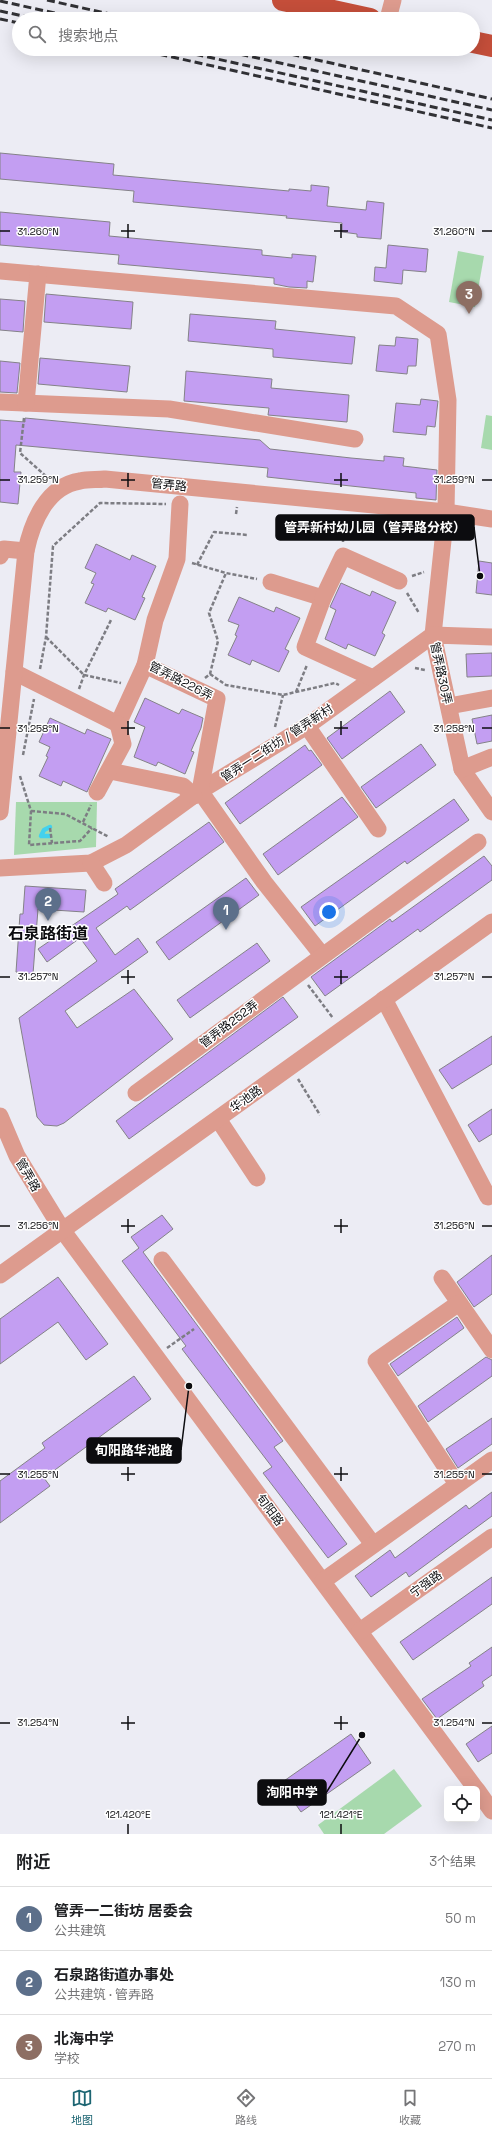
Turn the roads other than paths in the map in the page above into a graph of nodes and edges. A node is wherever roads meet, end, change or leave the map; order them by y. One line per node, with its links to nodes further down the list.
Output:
1 (283, 0): 3 (main road)
2 (393, 0): 4 (street)
3 (338, 12)
4 (390, 12)
5 (480, 43): 6 (main road)
6 (492, 46)
7 (0, 271): 8 (street)
8 (38, 274): 10 (street); 13 (street)
9 (0, 402): 10 (street)
10 (26, 403): 11 (street)
11 (355, 439)
12 (180, 504): 22 (street, 管弄路226弄)
13 (446, 512): 14 (street, 管弄路); 15 (street, 管弄路); 20 (street)
14 (492, 520)
15 (26, 551): 16 (street); 23 (street, 管弄路)
16 (0, 556)
17 (399, 581): 19 (street)
18 (271, 582): 19 (street)
19 (322, 598): 24 (street)
20 (433, 635): 21 (street, 管弄路30弄); 24 (street, 管弄一二街坊 / 管弄新村); 26 (street, 管弄路30弄)
21 (492, 637)
22 (145, 665): 27 (street); 33 (street, 管弄路226弄)
23 (14, 672): 27 (street); 34 (street, 管弄路)
24 (373, 678): 28 (street, 管弄一二街坊 / 管弄新村)
25 (492, 698): 26 (street)
26 (448, 706): 30 (street, 管弄路30弄)
27 (118, 724): 31 (street)
28 (307, 726): 33 (street, 管弄一二街坊 / 管弄新村); 36 (street)
29 (492, 757): 30 (street)
30 (462, 769): 35 (street, 管弄路30弄)
31 (110, 771): 32 (street); 33 (street)
32 (97, 792)
33 (197, 793): 38 (street, 管弄一二街坊 / 管弄新村); 42 (street)
34 (0, 812)
35 (492, 812)
36 (378, 829)
37 (478, 842): 42 (street, 管弄路252弄)
38 (91, 863): 39 (street, 管弄一二街坊 / 管弄新村); 40 (street)
39 (0, 868)
40 (104, 883)
41 (492, 922): 43 (street, 华池路)
42 (322, 955): 44 (street, 管弄路252弄)
43 (384, 999): 45 (street, 华池路); 48 (street)
44 (136, 1093)
45 (218, 1119): 47 (street); 49 (street, 华池路)
46 (2, 1123): 49 (street, 管弄路)
47 (257, 1178)
48 (488, 1197)
49 (63, 1230): 51 (street, 华池路); 59 (street, 旬阳路)
50 (162, 1260): 58 (street)
51 (0, 1275)
52 (442, 1278): 53 (street)
53 (459, 1303): 54 (street); 56 (street)
54 (492, 1350)
55 (492, 1460): 56 (street)
56 (457, 1484): 58 (street)
57 (492, 1537): 60 (street, 宁强路)
58 (372, 1544): 59 (street)
59 (323, 1580): 60 (street, 旬阳路)
60 (360, 1631): 61 (street, 旬阳路)
61 (473, 1786)
62 (480, 1795): 63 (street, 旬阳路)
63 (492, 1811)

